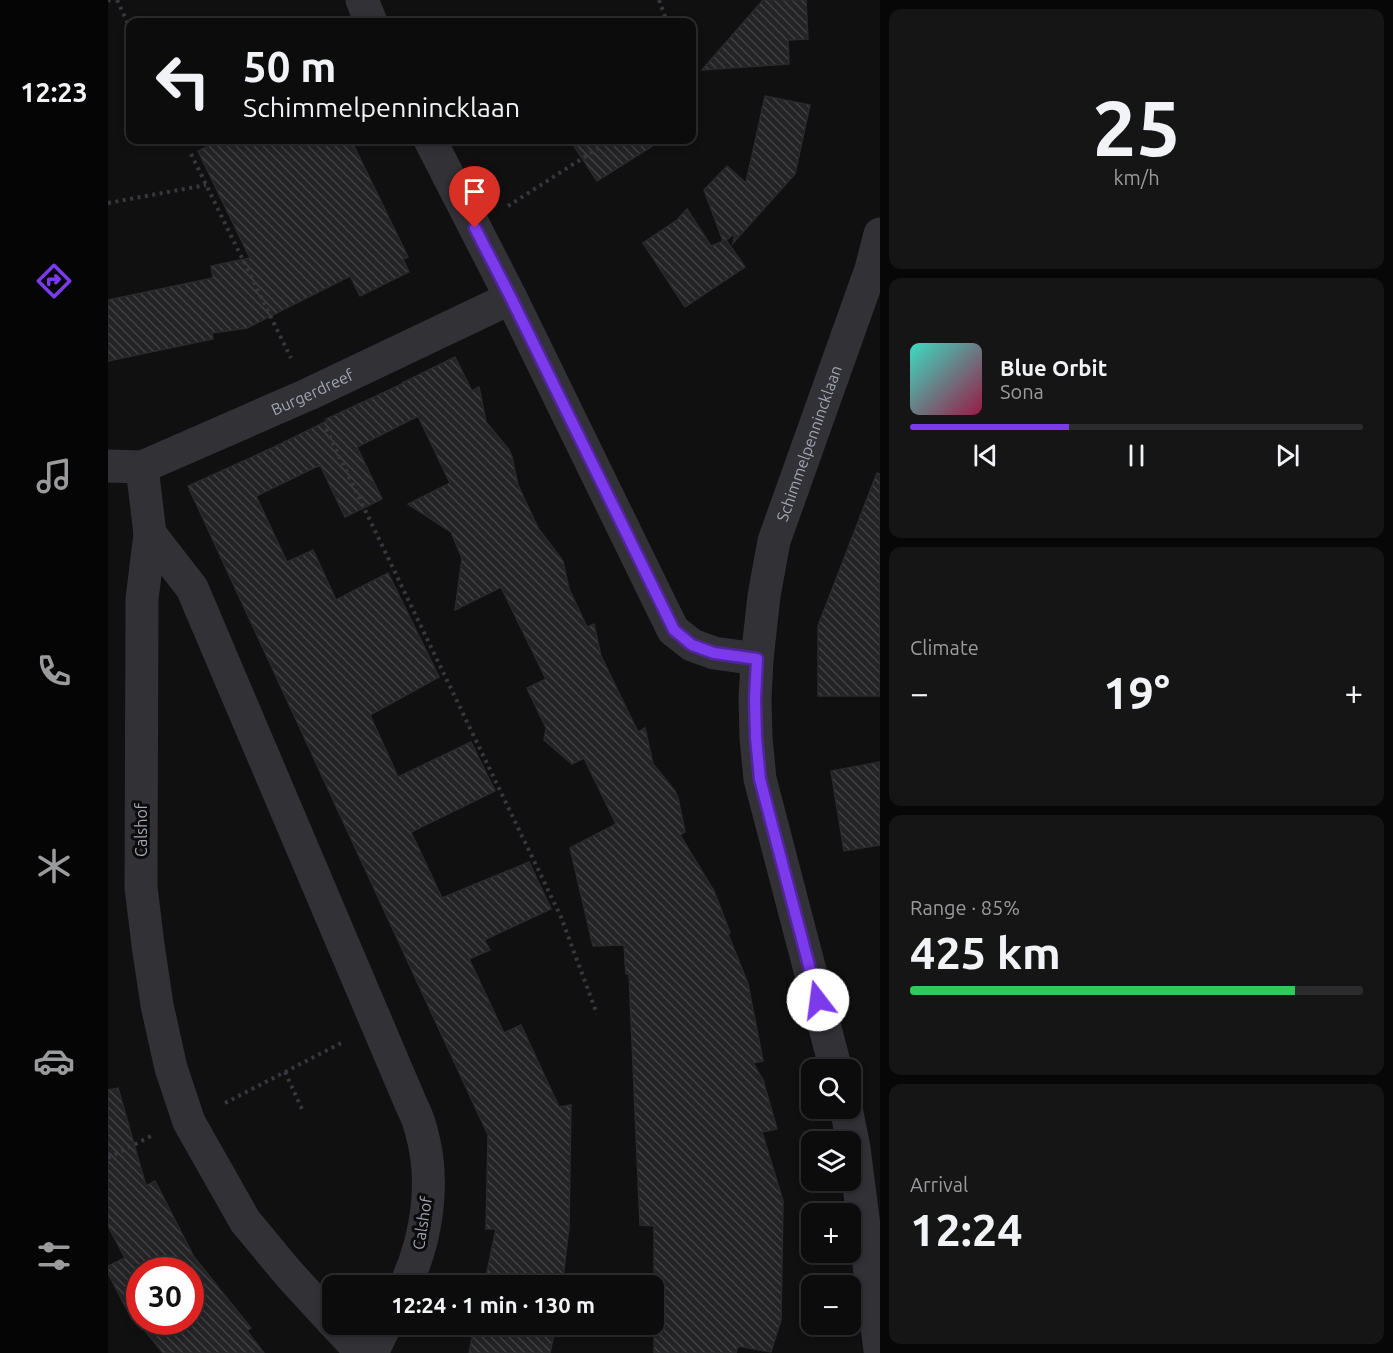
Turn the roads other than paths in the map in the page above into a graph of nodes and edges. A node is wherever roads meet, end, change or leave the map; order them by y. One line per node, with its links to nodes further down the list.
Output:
1 (362, 0): 2 (street)
2 (369, 18)
3 (432, 144): 5 (street)
4 (880, 234): 9 (street, Schimmelpennincklaan)
5 (511, 298): 7 (street, Burgerdreef); 9 (street)
6 (108, 466): 7 (street, Burgerdreef)
7 (142, 467): 8 (street, Calshof)
8 (150, 534): 12 (street, Calshof); 13 (street, Calshof)
9 (757, 659): 10 (street, Schimmelpennincklaan)
10 (833, 1059)
11 (848, 1119): 16 (street)
12 (410, 1275)
13 (322, 1310)
14 (345, 1335): 17 (street, Calshof)
15 (381, 1335): 18 (street)
16 (880, 1350)
17 (362, 1353)
18 (372, 1353)

